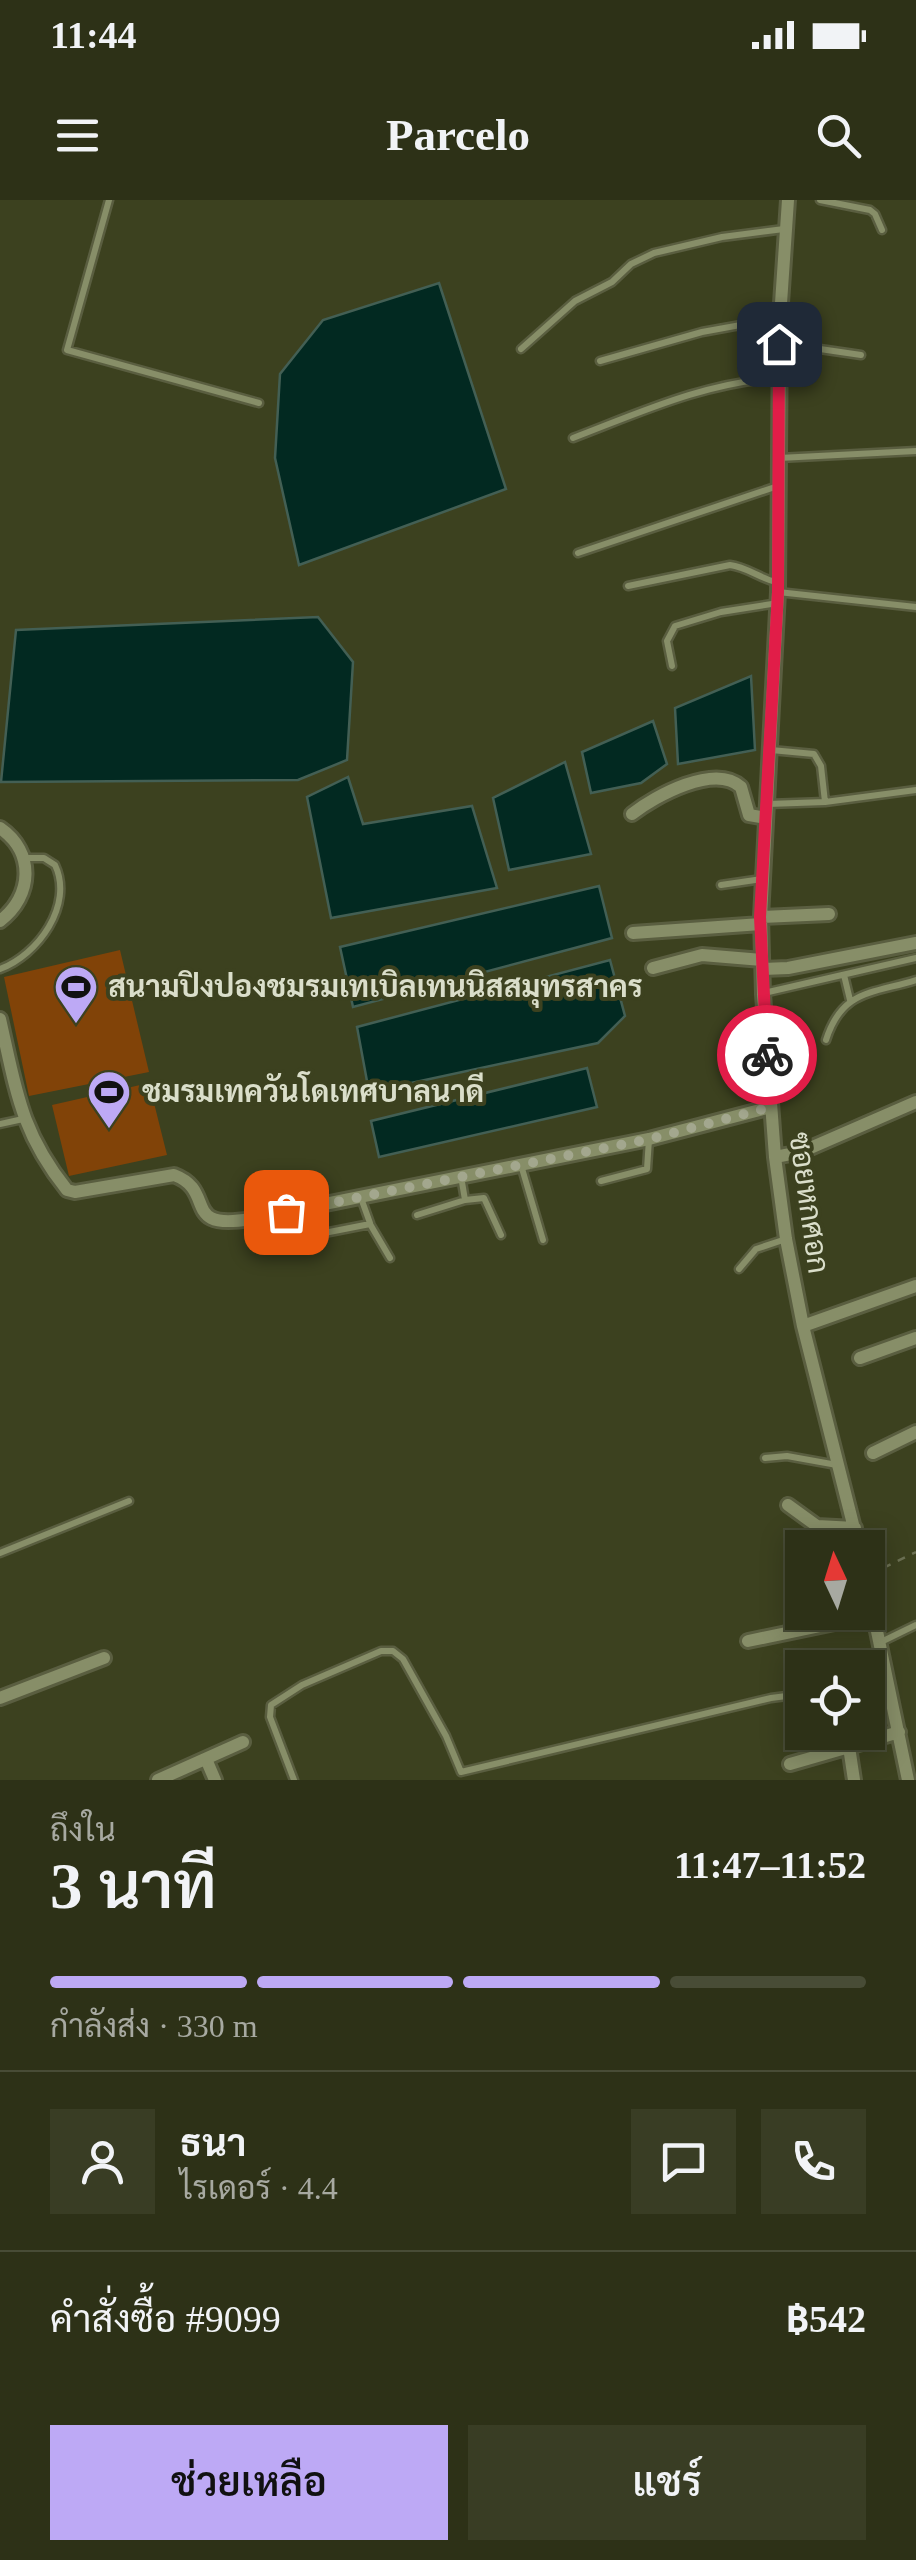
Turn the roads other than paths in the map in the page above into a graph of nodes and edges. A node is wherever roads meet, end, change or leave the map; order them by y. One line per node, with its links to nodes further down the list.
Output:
1 (109, 200): 12 (lane)
2 (788, 200): 4 (street, ซอยหกศอก)
3 (820, 200): 5 (lane)
4 (787, 229): 6 (street, ซอยหกศอก); 8 (lane)
5 (882, 230)
6 (780, 318): 7 (street, ซอยหกศอก); 10 (lane)
7 (779, 344): 9 (lane); 11 (street, ซอยหกศอก)
8 (521, 350)
9 (861, 355)
10 (600, 361)
11 (779, 378): 13 (lane); 15 (street, ซอยหกศอก)
12 (259, 403)
13 (573, 438)
14 (916, 451): 15 (lane)
15 (778, 458): 16 (street, ซอยหกศอก)
16 (778, 486): 17 (lane); 19 (street, ซอยหกศอก)
17 (578, 552)
18 (628, 586): 19 (lane)
19 (780, 593): 20 (lane); 21 (lane); 22 (street, ซอยหกศอก)
20 (916, 607)
21 (672, 666)
22 (776, 750): 24 (lane); 25 (street, ซอยหกศอก)
23 (916, 790): 24 (lane)
24 (825, 802): 25 (lane)
25 (770, 809): 26 (street); 29 (street, ซอยหกศอก)
26 (632, 814)
27 (0, 828): 28 (street)
28 (24, 858): 33 (street); 39 (lane)
29 (762, 879): 30 (lane); 32 (street, ซอยหกศอก)
30 (721, 885)
31 (828, 914): 32 (street)
32 (764, 919): 34 (street); 37 (street, ซอยหกศอก)
33 (0, 922)
34 (633, 934)
35 (916, 942): 37 (street)
36 (916, 958): 40 (lane)
37 (766, 966): 38 (street); 42 (street, ซอยหกศอก)
38 (653, 968)
39 (0, 969)
40 (844, 974): 42 (lane); 43 (lane)
41 (916, 980): 43 (lane)
42 (768, 992): 47 (street, ซอยหกศอก)
43 (850, 1000): 45 (lane)
44 (0, 1019): 48 (street)
45 (826, 1040)
46 (916, 1102): 51 (street)
47 (771, 1107): 50 (street); 51 (street, ซอยหกศอก)
48 (23, 1119): 49 (lane); 55 (street)
49 (0, 1124)
50 (650, 1139): 52 (street); 54 (lane)
51 (788, 1155): 60 (street, ซอยหกศอก)
52 (521, 1164): 53 (street); 61 (lane)
53 (461, 1175): 55 (street); 56 (lane)
54 (601, 1180)
55 (360, 1196): 58 (lane)
56 (465, 1200): 57 (lane); 59 (lane)
57 (418, 1215)
58 (370, 1224): 62 (lane); 63 (lane)
59 (501, 1235)
60 (786, 1239): 64 (lane); 66 (street, ซอยหกศอก)
61 (543, 1240)
62 (263, 1244)
63 (390, 1258)
64 (739, 1268)
65 (916, 1286): 66 (street)
66 (809, 1324): 72 (street, ซอยหกศอก)
67 (916, 1338): 68 (street)
68 (860, 1358)
69 (916, 1432): 70 (street)
70 (873, 1453)
71 (764, 1458): 72 (lane)
72 (840, 1465): 75 (street, ซอยหกศอก)
73 (129, 1500): 76 (lane)
74 (788, 1505): 75 (street)
75 (855, 1528)
76 (0, 1553)
77 (916, 1626): 80 (lane)
78 (801, 1630): 81 (street)
79 (881, 1630): 80 (street)
80 (886, 1640): 84 (street)
81 (748, 1641)
82 (104, 1658): 86 (street)
83 (885, 1683): 84 (lane)
84 (888, 1683): 87 (street)
85 (785, 1696): 94 (lane)
86 (0, 1698)
87 (899, 1732): 88 (street); 99 (street)
88 (885, 1736)
89 (243, 1742): 92 (street)
90 (839, 1750): 93 (street)
91 (849, 1750): 98 (street)
92 (206, 1758): 95 (street); 96 (street)
93 (790, 1764)
94 (461, 1776): 97 (lane)
95 (158, 1780)
96 (215, 1780)
97 (294, 1780)
98 (854, 1780)
99 (908, 1780)

